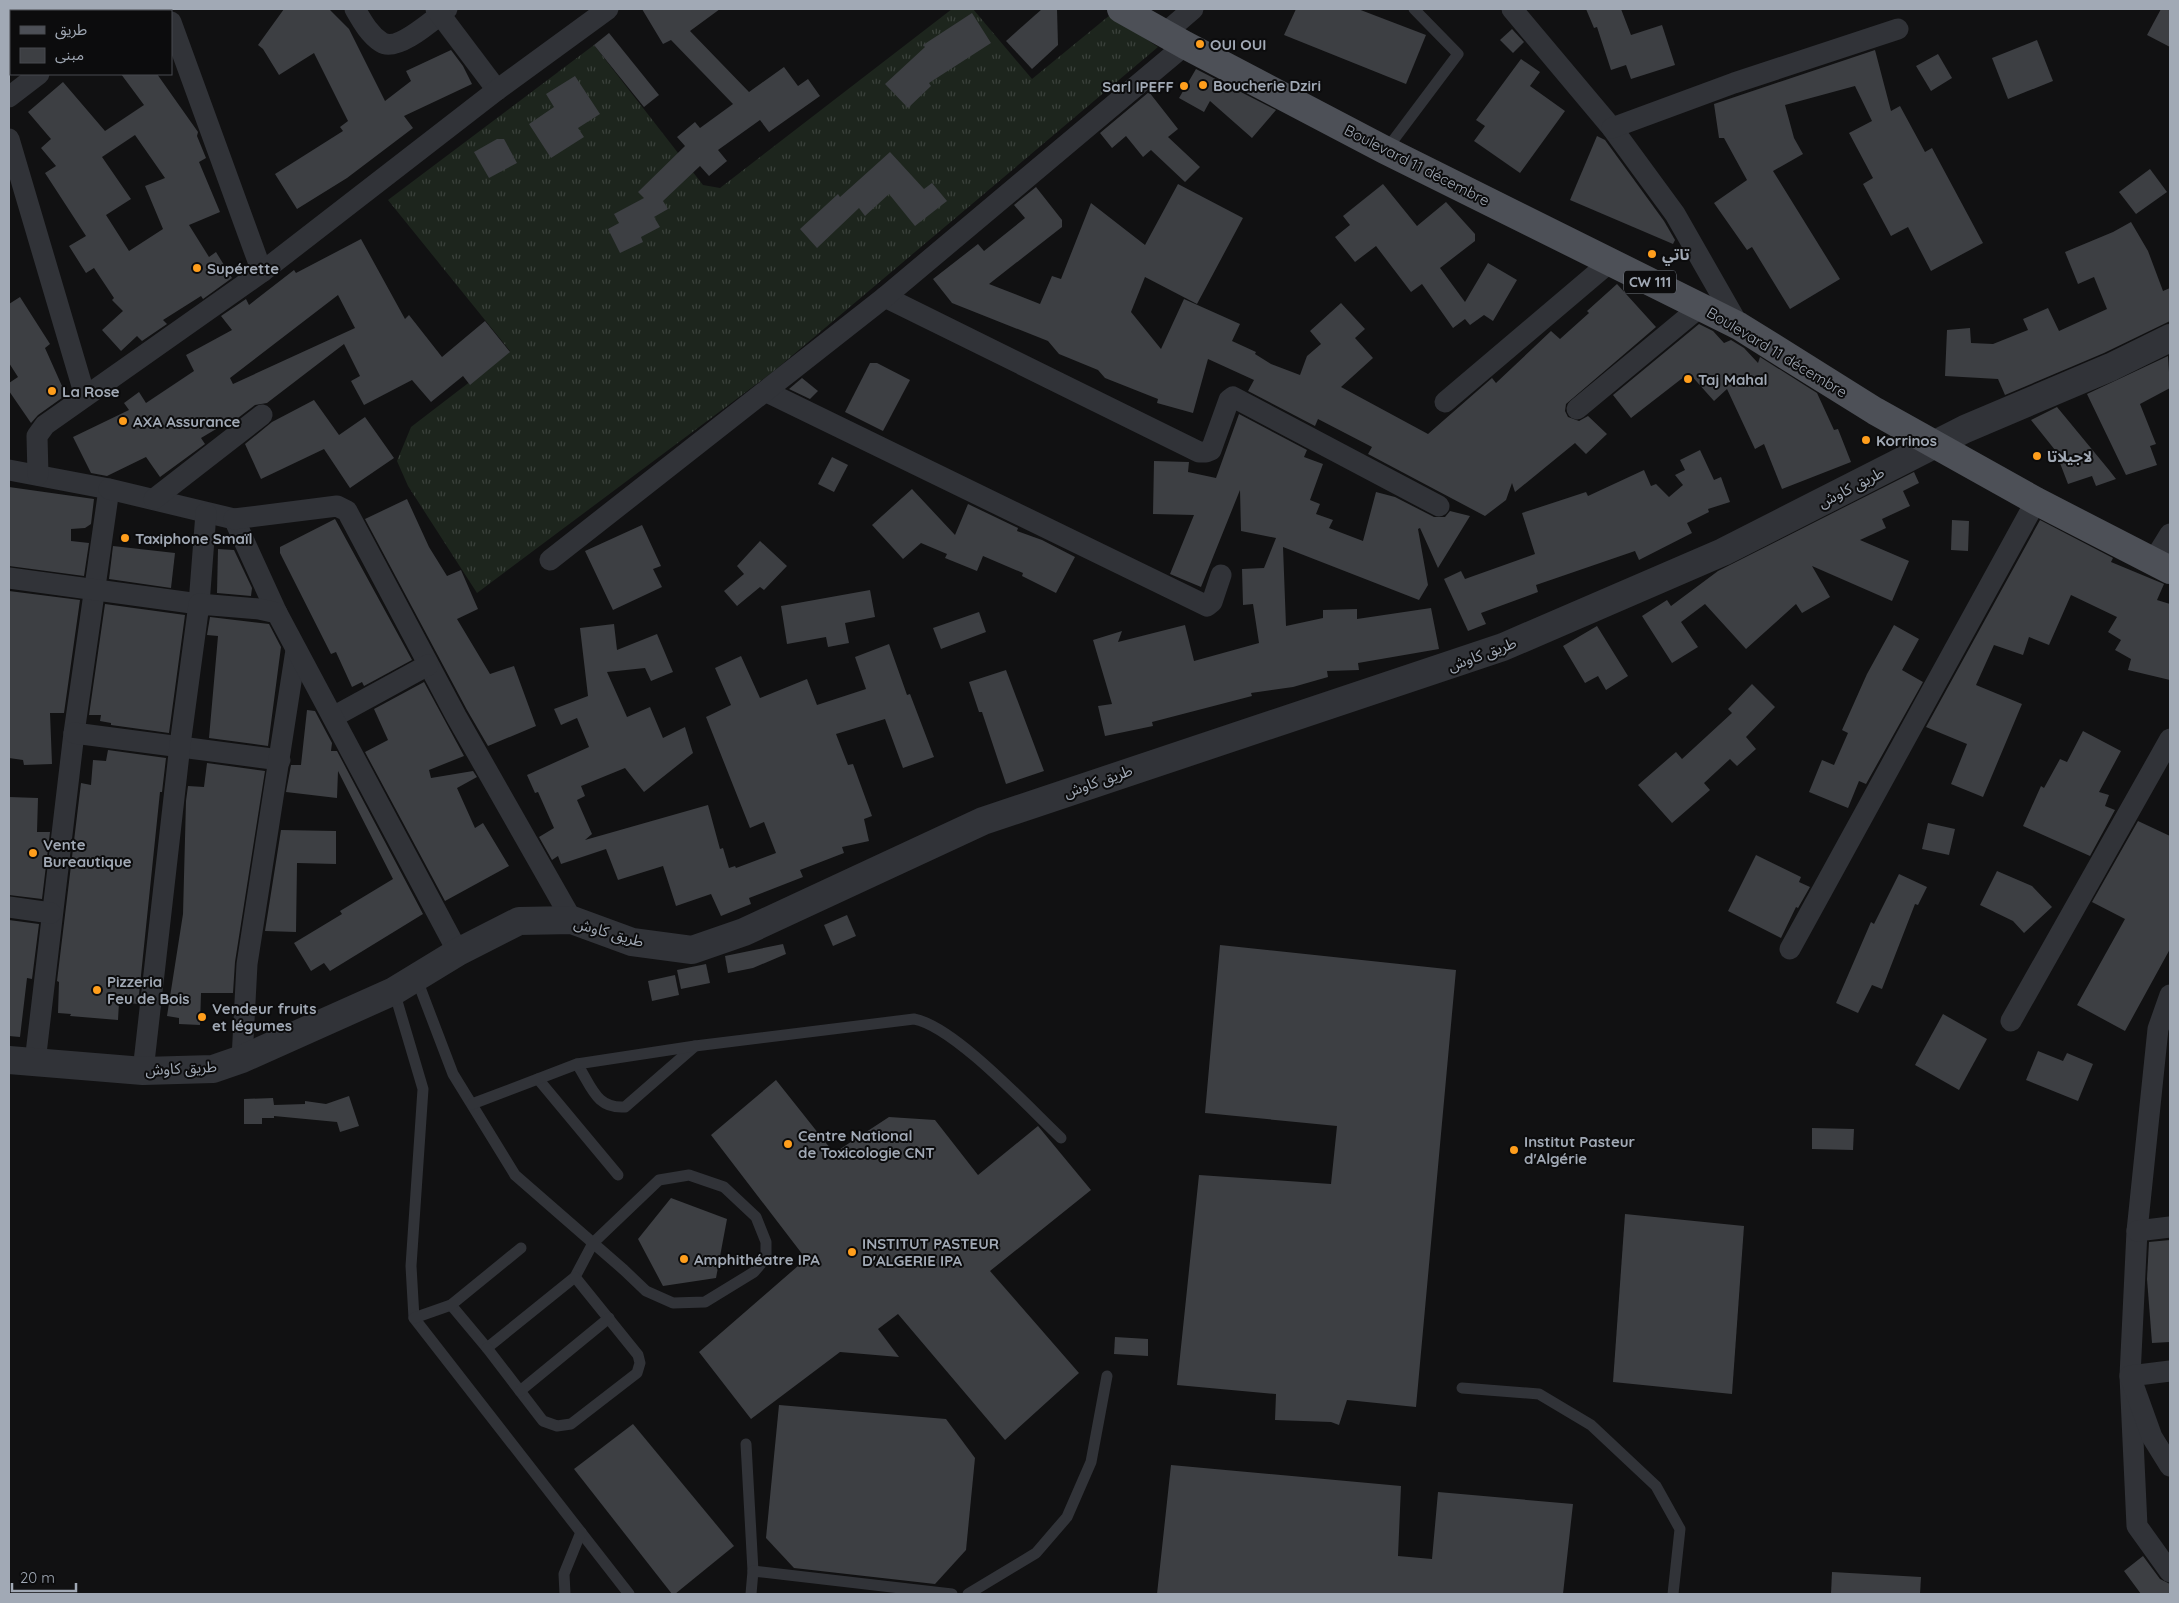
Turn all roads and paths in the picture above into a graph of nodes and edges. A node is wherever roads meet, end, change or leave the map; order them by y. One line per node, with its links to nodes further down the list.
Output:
1 (355, 9): 7 (street)
2 (608, 9): 12 (street)
3 (1121, 9): 10 (main road, Boulevard 11 décembre / CW 111)
4 (1193, 9): 10 (street)
5 (1414, 9): 16 (lane)
6 (1514, 9): 14 (street)
7 (441, 11): 12 (street)
8 (172, 25): 18 (street)
9 (1898, 29): 14 (street)
10 (1175, 40): 16 (main road, Boulevard 11 décembre / CW 111); 19 (street)
11 (38, 75): 13 (street)
12 (496, 90): 18 (street)
13 (9, 97)
14 (1612, 128): 21 (street)
15 (9, 138): 24 (street)
16 (1385, 150): 17 (main road, Boulevard 11 décembre / CW 111)
17 (1610, 262): 20 (main road, Boulevard 11 décembre / CW 111); 25 (street)
18 (262, 272): 24 (street)
19 (885, 297): 23 (street); 34 (street)
20 (1700, 307): 21 (main road, Boulevard 11 décembre / CW 111); 26 (street)
21 (1739, 326): 28 (main road, Boulevard 11 décembre / CW 111)
22 (2170, 338): 28 (street, طريق كاوش)
23 (767, 392): 38 (street); 40 (street)
24 (85, 396): 30 (street)
25 (1445, 402)
26 (1577, 410)
27 (262, 415): 32 (street)
28 (1935, 444): 33 (main road, Boulevard 11 décembre / CW 111); 54 (street, طريق كاوش)
29 (9, 470): 30 (street)
30 (38, 475): 31 (street)
31 (109, 489): 32 (street); 42 (street)
32 (154, 499): 35 (street)
33 (2036, 501): 39 (main road, Boulevard 11 décembre / CW 111); 55 (street)
34 (1439, 506)
35 (206, 512): 36 (street); 43 (street)
36 (234, 519): 44 (street); 46 (street)
37 (2170, 534): 39 (street)
38 (550, 560)
39 (2162, 565)
40 (1220, 575)
41 (9, 578): 42 (street)
42 (93, 590): 43 (street); 48 (street)
43 (199, 604): 44 (street); 50 (street)
44 (277, 613): 45 (street)
45 (296, 650): 47 (street); 51 (street)
46 (428, 664): 47 (street); 54 (street)
47 (332, 717): 56 (street)
48 (74, 733): 50 (street); 53 (street)
49 (2170, 738): 59 (street)
50 (180, 745): 51 (street); 65 (street)
51 (280, 760): 62 (street)
52 (9, 908): 53 (street)
53 (51, 913): 63 (street)
54 (572, 920): 56 (street, طريق كاوش)
55 (1790, 949)
56 (458, 952): 57 (street, طريق كاوش)
57 (405, 984): 62 (street, طريق كاوش); 67 (lane); 76 (lane)
58 (2170, 995): 60 (street)
59 (2011, 1021)
60 (2164, 1028): 71 (street)
61 (696, 1046): 64 (lane); 64 (lane); 68 (lane)
62 (242, 1060): 65 (street, طريق كاوش)
63 (22, 1061): 65 (street, طريق كاوش)
64 (578, 1064): 66 (lane)
65 (143, 1071)
66 (538, 1079): 67 (lane); 69 (lane)
67 (472, 1104): 72 (lane)
68 (1061, 1138)
69 (618, 1175)
70 (2170, 1228): 71 (street)
71 (2137, 1231): 81 (street)
72 (593, 1243): 72 (lane); 74 (lane)
73 (521, 1248): 75 (lane)
74 (575, 1277): 77 (lane); 78 (lane)
75 (451, 1305): 76 (lane); 78 (lane)
76 (414, 1318): 86 (lane)
77 (609, 1318): 83 (lane); 83 (lane)
78 (487, 1348): 83 (lane)
79 (2170, 1371): 81 (street)
80 (1107, 1376): 93 (lane)
81 (2130, 1376): 85 (street); 87 (street)
82 (1462, 1388): 94 (lane)
83 (520, 1391)
84 (746, 1444): 88 (lane)
85 (2170, 1466)
86 (581, 1532): 89 (lane); 90 (lane)
87 (2169, 1566)
88 (753, 1571): 91 (lane); 92 (lane)
89 (565, 1594)
90 (629, 1594)
91 (751, 1594)
92 (952, 1594)
93 (968, 1594)
94 (1673, 1594)

